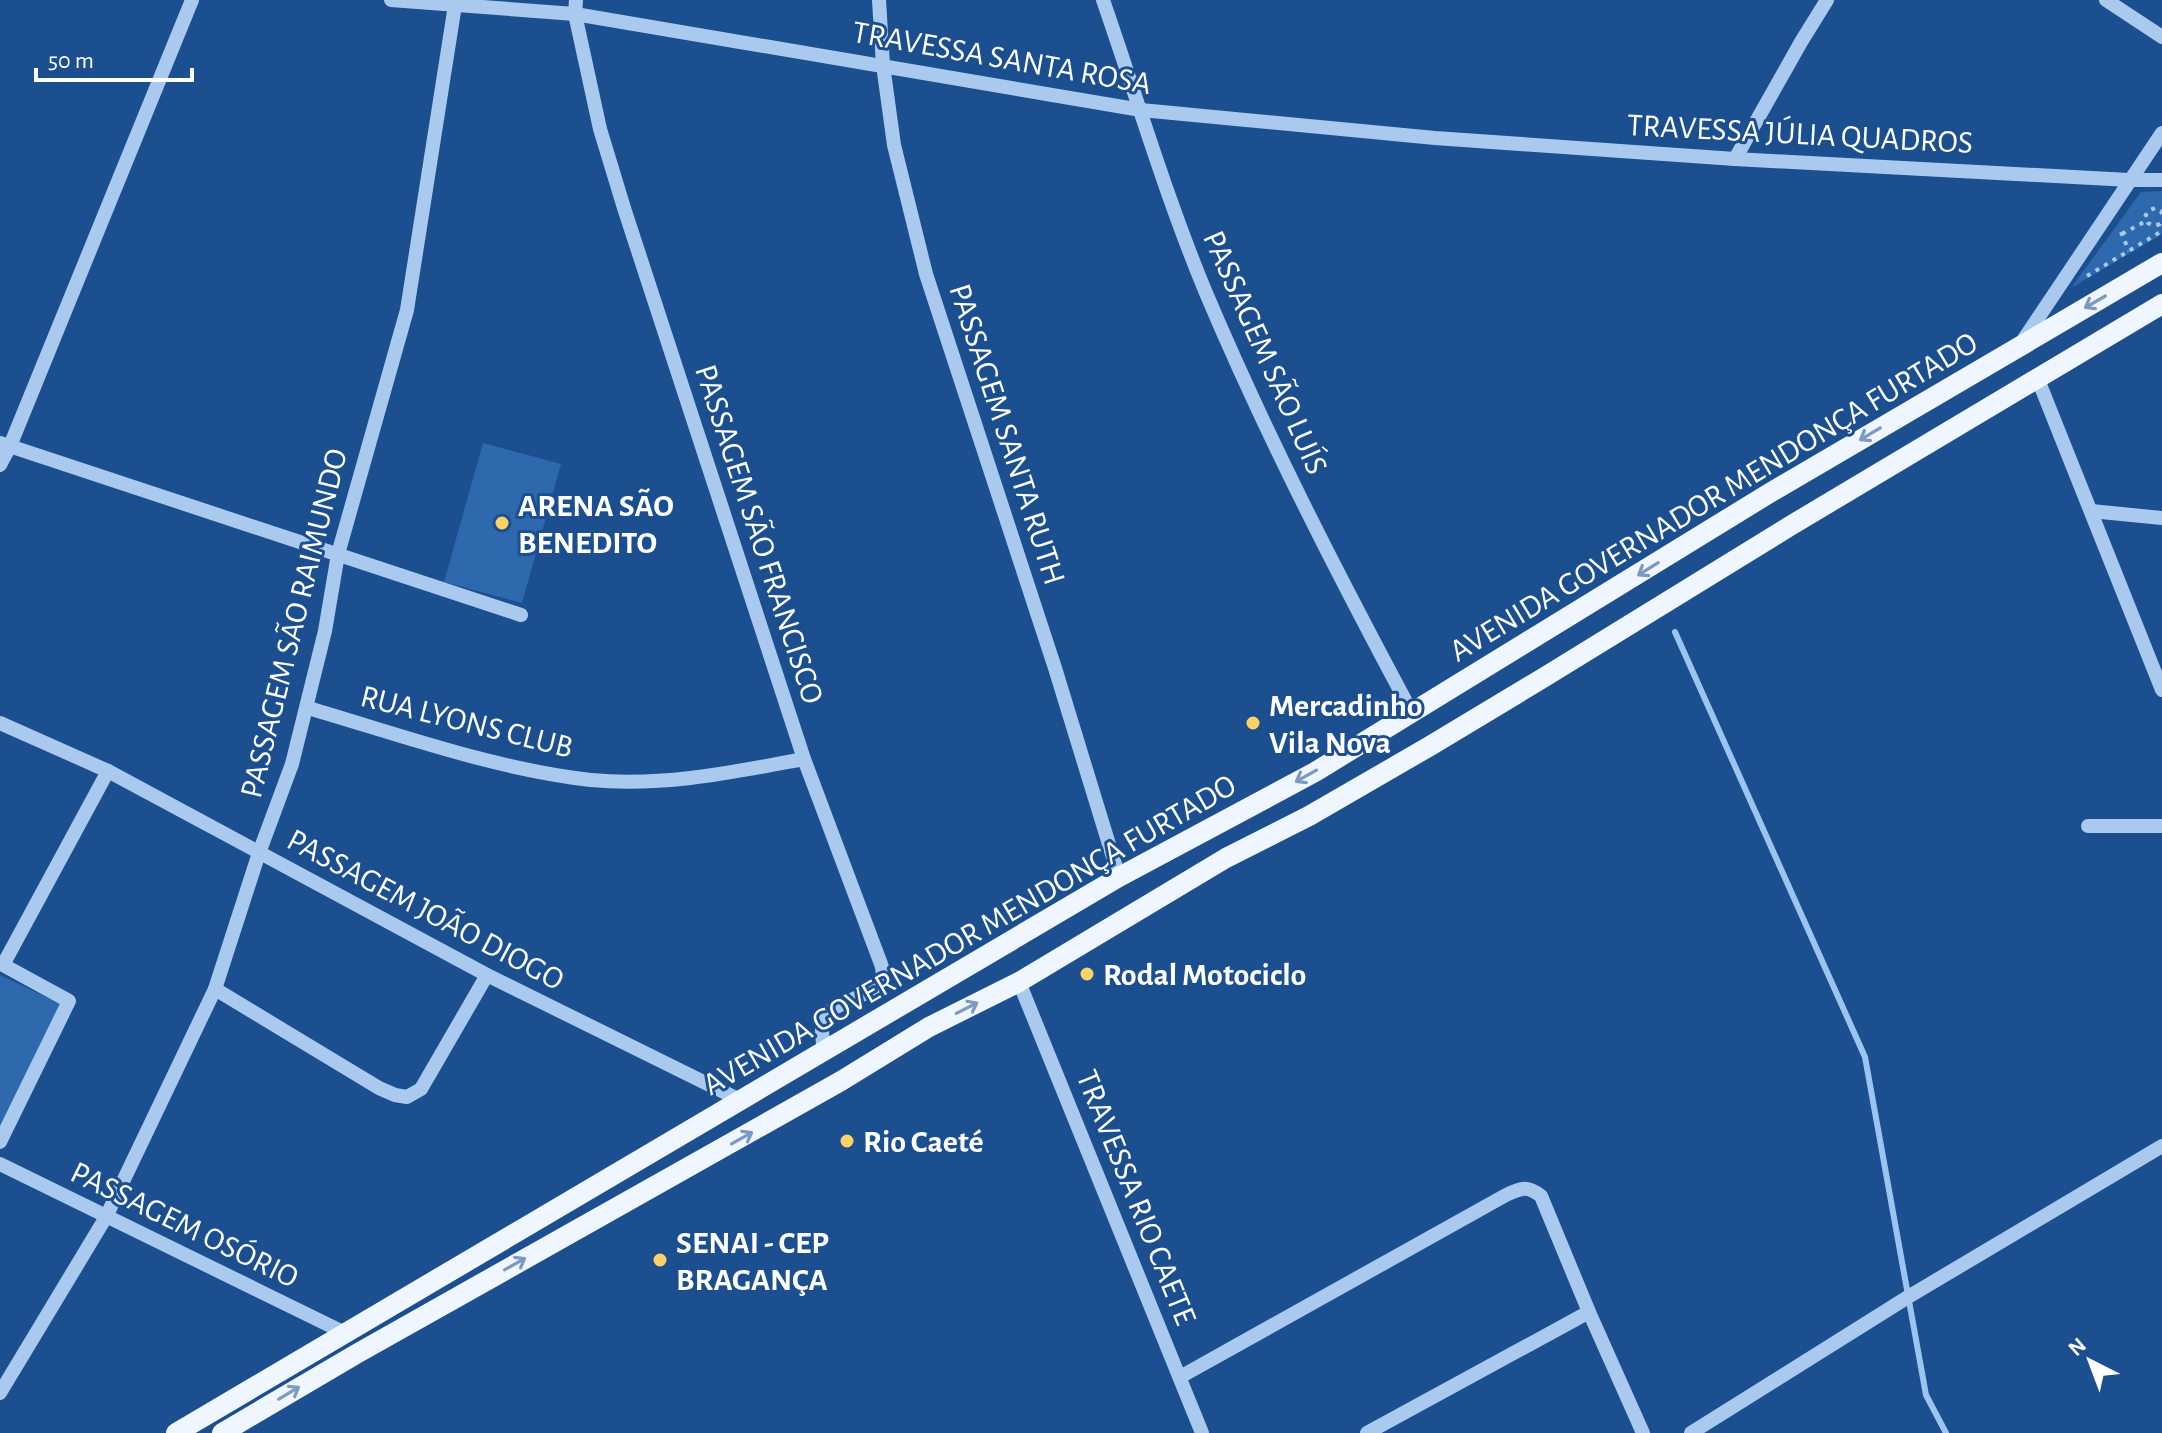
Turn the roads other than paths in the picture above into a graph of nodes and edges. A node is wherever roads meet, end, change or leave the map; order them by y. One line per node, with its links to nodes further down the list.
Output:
1 (192, 0): 21 (street)
2 (391, 0): 7 (street, TRAVESSA SANTA ROSA)
3 (879, 0): 10 (street, PASSAGEM SANTA RUTH)
4 (1103, 0): 11 (street, PASSAGEM SÃO LUÍS)
5 (1827, 0): 14 (street)
6 (2106, 0): 9 (street)
7 (455, 5): 8 (street, TRAVESSA SANTA ROSA); 25 (street, PASSAGEM SÃO RAIMUNDO)
8 (576, 7): 10 (street, TRAVESSA SANTA ROSA); 31 (street, PASSAGEM SÃO FRANCISCO)
9 (2162, 37)
10 (883, 65): 11 (street, TRAVESSA SANTA ROSA); 36 (street, PASSAGEM SANTA RUTH)
11 (1141, 110): 13 (street, TRAVESSA SANTA ROSA); 29 (street, PASSAGEM SÃO LUÍS)
12 (2162, 133): 15 (street)
13 (1435, 138): 14 (street, TRAVESSA JÚLIA QUADROS)
14 (1735, 159): 15 (street, TRAVESSA JÚLIA QUADROS)
15 (2129, 180): 16 (street, TRAVESSA JÚLIA QUADROS); 19 (street)
16 (2162, 180)
17 (2162, 263): 19 (main road, AVENIDA GOVERNADOR MENDONÇA FURTADO, one-way to 19)
18 (2162, 304): 20 (main road, AVENIDA GOVERNADOR MENDONÇA FURTADO)
19 (2020, 346): 29 (main road, AVENIDA GOVERNADOR MENDONÇA FURTADO, one-way to 29)
20 (2037, 377): 23 (street); 38 (main road, AVENIDA GOVERNADOR MENDONÇA FURTADO)
21 (5, 444): 22 (street); 25 (street)
22 (0, 465)
23 (2091, 511): 24 (street); 27 (street)
24 (2162, 518)
25 (338, 554): 26 (street); 28 (street, PASSAGEM SÃO RAIMUNDO)
26 (521, 615)
27 (2162, 690)
28 (308, 708): 31 (street, RUA LYONS CLUB); 35 (street, PASSAGEM SÃO RAIMUNDO)
29 (1412, 713): 36 (main road, AVENIDA GOVERNADOR MENDONÇA FURTADO, one-way to 36)
30 (0, 723): 32 (street, PASSAGEM JOÃO DIOGO)
31 (804, 759): 40 (street, PASSAGEM SÃO FRANCISCO)
32 (108, 771): 35 (street, PASSAGEM JOÃO DIOGO); 42 (street)
33 (2088, 826): 34 (street)
34 (2162, 826)
35 (259, 853): 37 (street, PASSAGEM JOÃO DIOGO); 39 (street, PASSAGEM SÃO RAIMUNDO)
36 (1119, 877): 40 (main road, AVENIDA GOVERNADOR MENDONÇA FURTADO)
37 (487, 975): 39 (street); 41 (street, PASSAGEM JOÃO DIOGO)
38 (1019, 982): 48 (street, TRAVESSA RIO CAETE); 51 (main road, AVENIDA GOVERNADOR MENDONÇA FURTADO, one-way to 38)
39 (215, 989): 45 (street, PASSAGEM SÃO RAIMUNDO)
40 (824, 1051): 41 (main road, AVENIDA GOVERNADOR MENDONÇA FURTADO)
41 (740, 1100): 47 (main road, AVENIDA GOVERNADOR MENDONÇA FURTADO)
42 (0, 1142)
43 (2162, 1147): 55 (street)
44 (0, 1164): 45 (street, PASSAGEM OSÓRIO)
45 (106, 1217): 47 (street, PASSAGEM OSÓRIO); 49 (street, PASSAGEM SÃO RAIMUNDO)
46 (1589, 1312): 48 (street); 53 (street); 54 (street)
47 (345, 1333): 50 (main road, AVENIDA GOVERNADOR MENDONÇA FURTADO)
48 (1180, 1377): 52 (street, TRAVESSA RIO CAETE)
49 (0, 1393)
50 (176, 1433)
51 (222, 1433)
52 (1202, 1433)
53 (1367, 1433)
54 (1643, 1433)
55 (1691, 1433)

